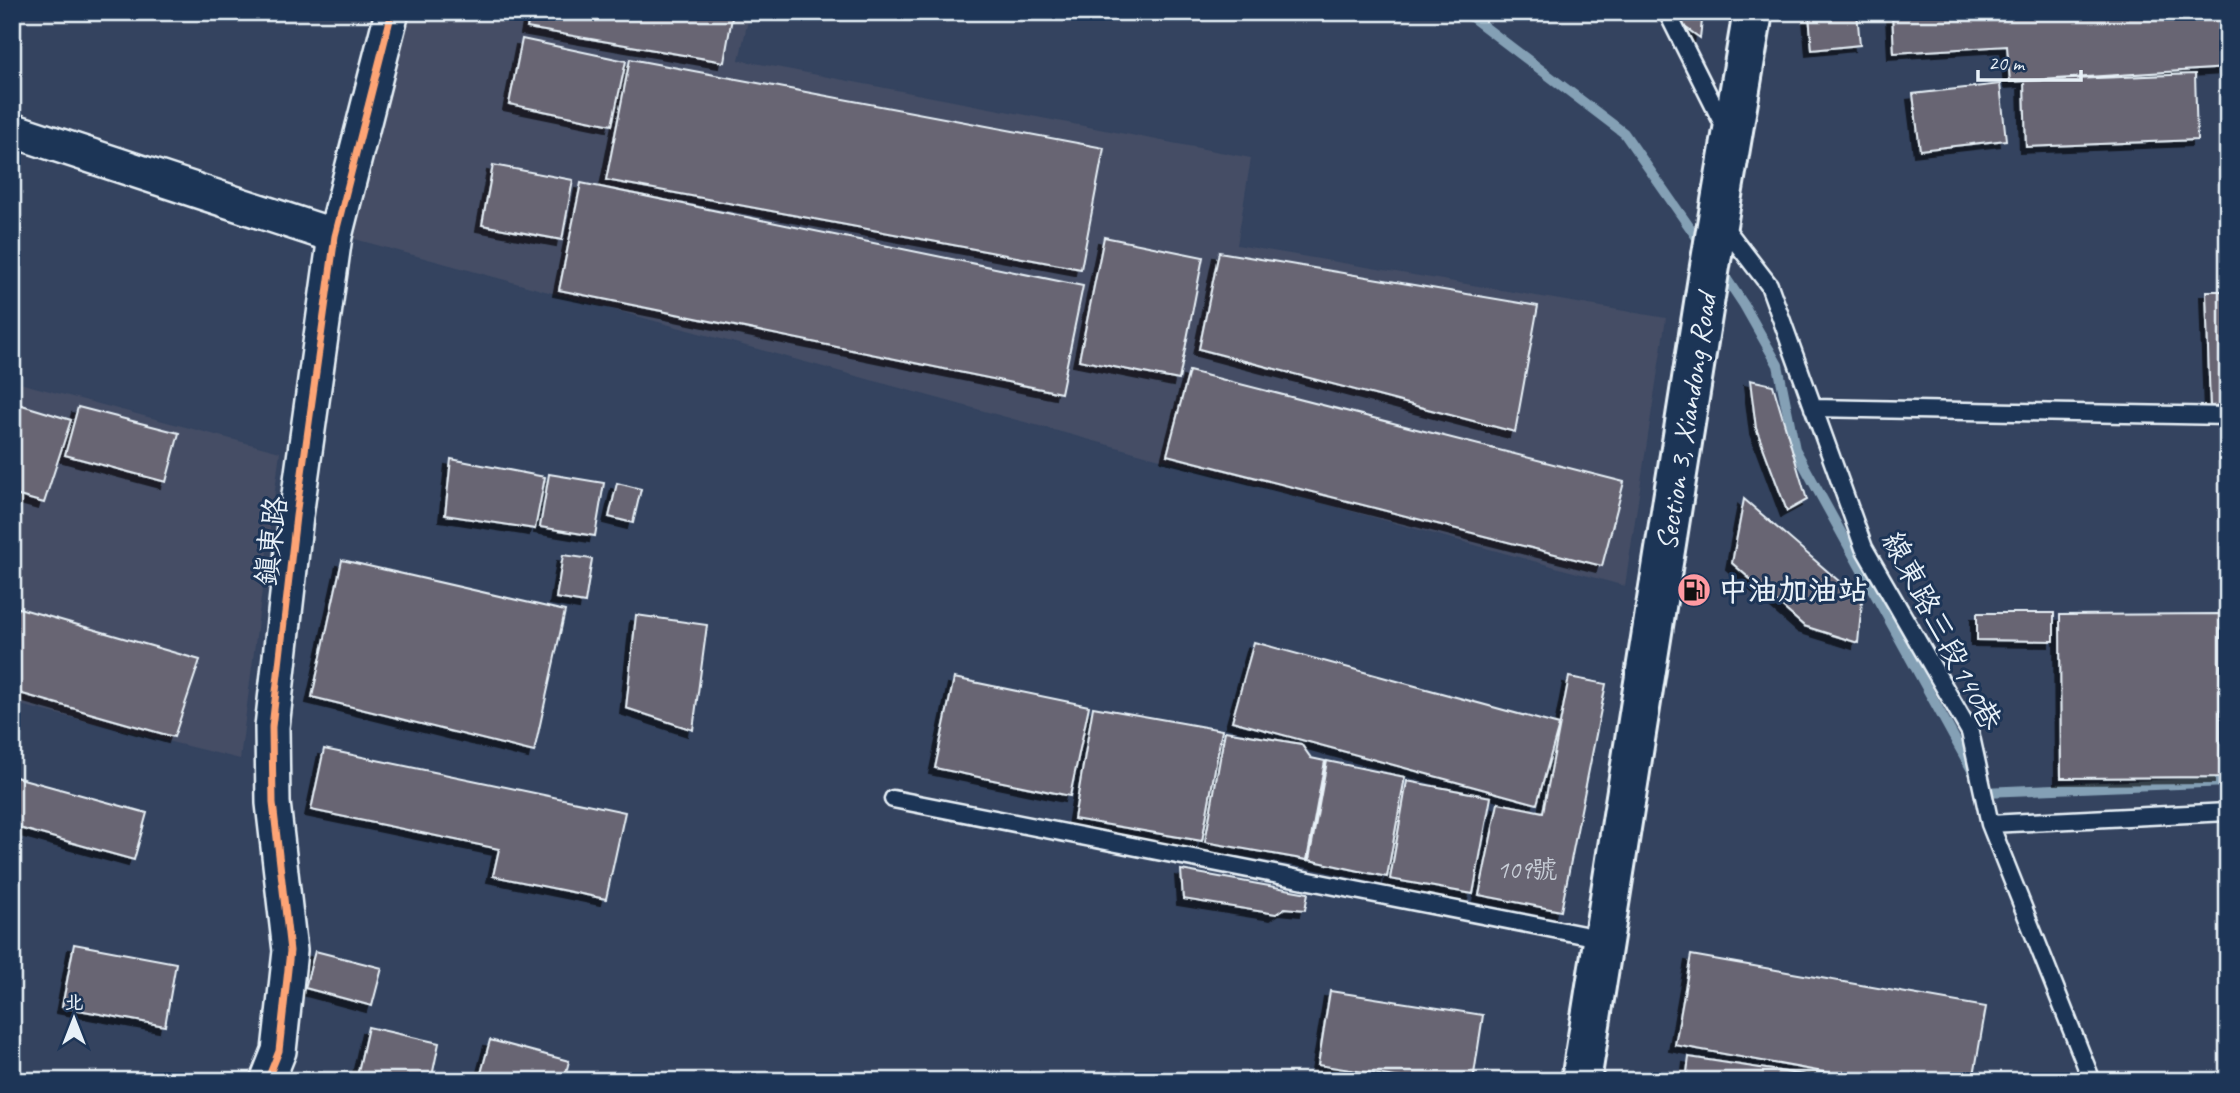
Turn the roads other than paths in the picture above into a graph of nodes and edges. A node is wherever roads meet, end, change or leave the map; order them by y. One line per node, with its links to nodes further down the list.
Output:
1 (392, 12): 7 (street, 鎮東路)
2 (1667, 12): 5 (lane)
3 (1753, 12): 5 (main road, Section 3, Xiandong Road)
4 (12, 130): 7 (street)
5 (1732, 141): 6 (main road, Section 3, Xiandong Road)
6 (1717, 227): 8 (lane, 線東路三段140巷); 13 (main road, Section 3, Xiandong Road)
7 (335, 236): 14 (street, 鎮東路)
8 (1813, 408): 9 (lane); 12 (lane, 線東路三段140巷)
9 (2228, 416)
10 (892, 799): 13 (lane)
11 (2228, 812): 12 (lane)
12 (1990, 824): 16 (lane, 線東路三段140巷)
13 (1604, 939): 15 (main road, Section 3, Xiandong Road)
14 (267, 1081)
15 (1581, 1081)
16 (2092, 1081)

